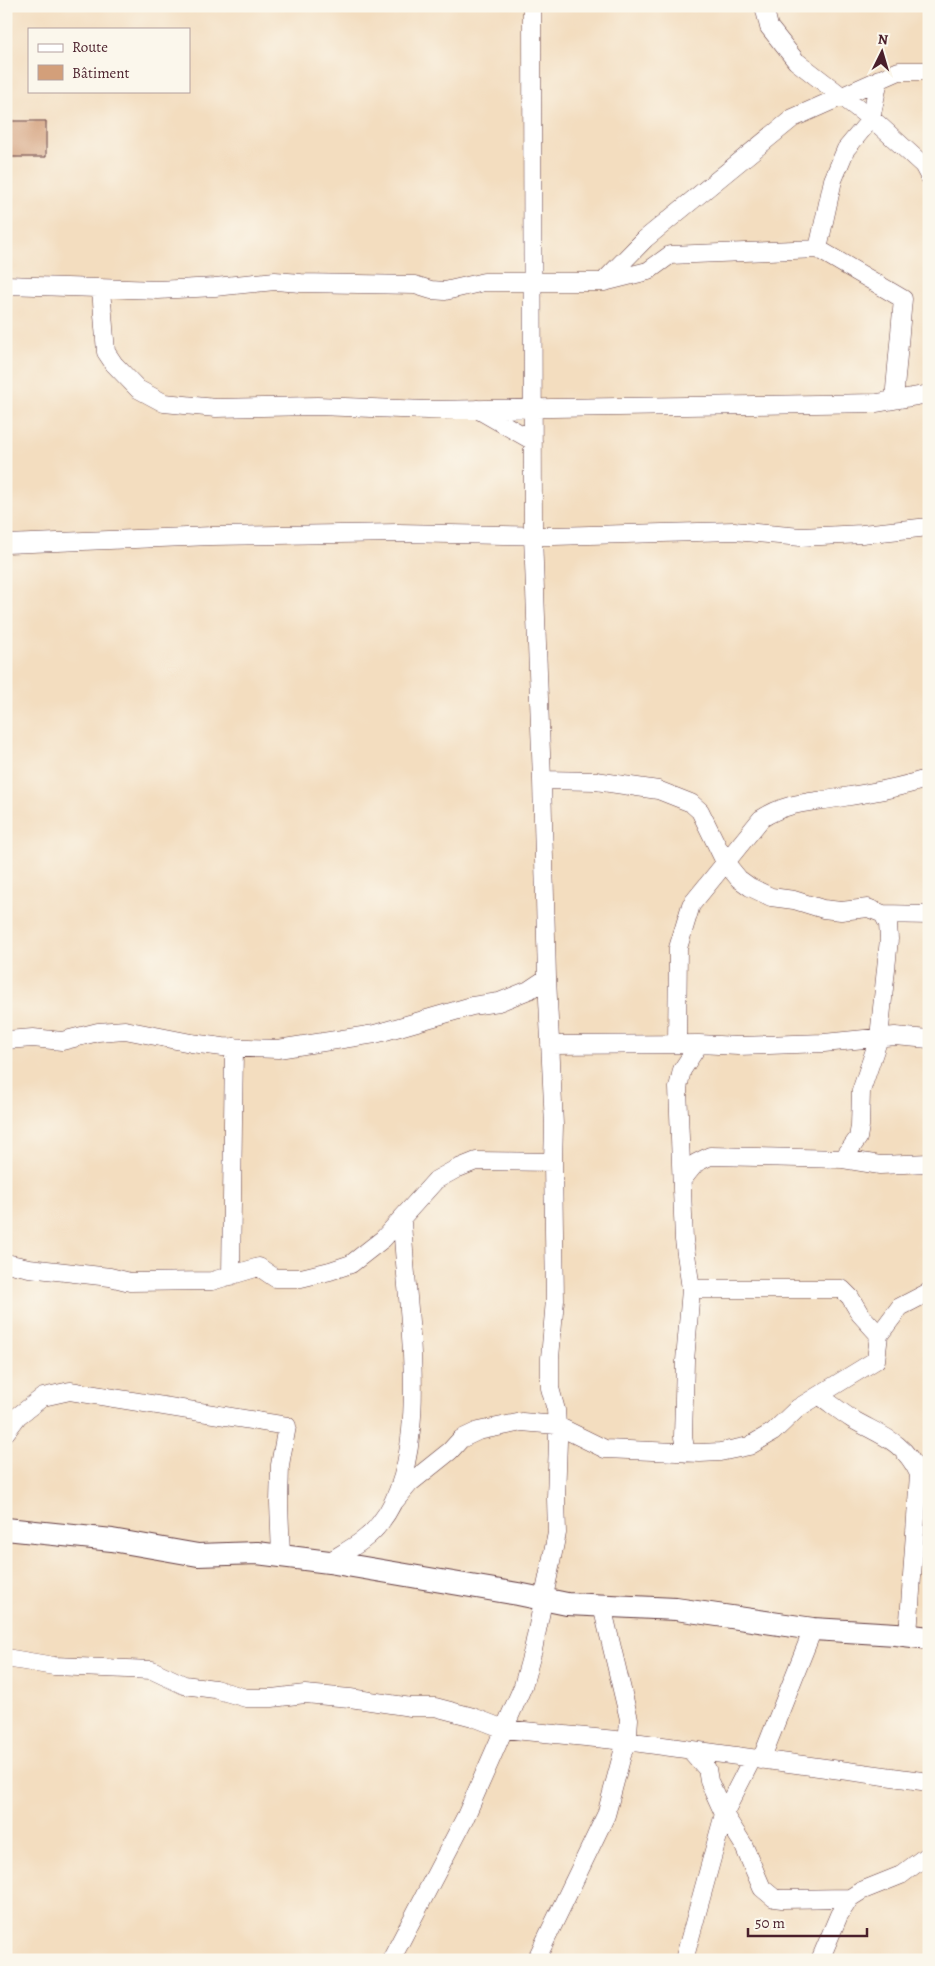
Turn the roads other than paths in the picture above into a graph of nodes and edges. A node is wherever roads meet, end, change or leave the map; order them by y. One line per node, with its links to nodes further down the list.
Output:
1 (532, 6): 9 (street)
2 (764, 6): 5 (street)
3 (929, 71): 4 (street)
4 (879, 79): 5 (street); 6 (street)
5 (841, 97): 6 (street); 10 (street)
6 (871, 119): 7 (street); 8 (street)
7 (929, 176)
8 (818, 249): 10 (street); 14 (street)
9 (532, 280): 10 (street); 12 (street); 15 (street)
10 (604, 282)
11 (6, 285): 12 (street)
12 (102, 289): 16 (street)
13 (929, 394): 14 (street)
14 (894, 400): 15 (street)
15 (533, 408): 16 (street); 17 (street)
16 (477, 409): 17 (street)
17 (533, 441): 19 (street)
18 (929, 527): 19 (street)
19 (533, 536): 20 (street); 22 (street)
20 (6, 544)
21 (929, 779): 23 (street)
22 (542, 780): 23 (street); 26 (street)
23 (725, 862): 24 (street); 30 (street)
24 (884, 914): 25 (street); 27 (street)
25 (929, 915)
26 (547, 978): 32 (street); 33 (street)
27 (879, 1038): 28 (street); 31 (street); 34 (street)
28 (929, 1039)
29 (6, 1040): 33 (street)
30 (677, 1044): 31 (street); 32 (street)
31 (699, 1044): 37 (street)
32 (550, 1045): 35 (street)
33 (234, 1048): 40 (street)
34 (843, 1159): 36 (street); 37 (street)
35 (552, 1162): 38 (street); 45 (street)
36 (929, 1163)
37 (682, 1180): 41 (street)
38 (402, 1219): 40 (street); 48 (street)
39 (6, 1263): 40 (street)
40 (230, 1276)
41 (691, 1289): 43 (street); 47 (street)
42 (929, 1292): 43 (street)
43 (879, 1335): 44 (street)
44 (820, 1396): 47 (street); 55 (street)
45 (556, 1426): 47 (street); 48 (street); 52 (street)
46 (6, 1432): 50 (street)
47 (686, 1453)
48 (395, 1501): 51 (street)
49 (6, 1529): 50 (street)
50 (281, 1556): 51 (street)
51 (329, 1562): 52 (street)
52 (544, 1600): 53 (street); 57 (street)
53 (602, 1606): 54 (street); 58 (street)
54 (813, 1630): 55 (street); 60 (street)
55 (918, 1637)
56 (6, 1658): 57 (street)
57 (504, 1728): 58 (street); 65 (street)
58 (626, 1741): 59 (street); 66 (street)
59 (691, 1751): 60 (street); 62 (street)
60 (756, 1759): 61 (street); 62 (street)
61 (929, 1782)
62 (724, 1814): 64 (street); 67 (street)
63 (929, 1854): 64 (street)
64 (850, 1898): 68 (street)
65 (391, 1960)
66 (536, 1960)
67 (684, 1960)
68 (820, 1960)

